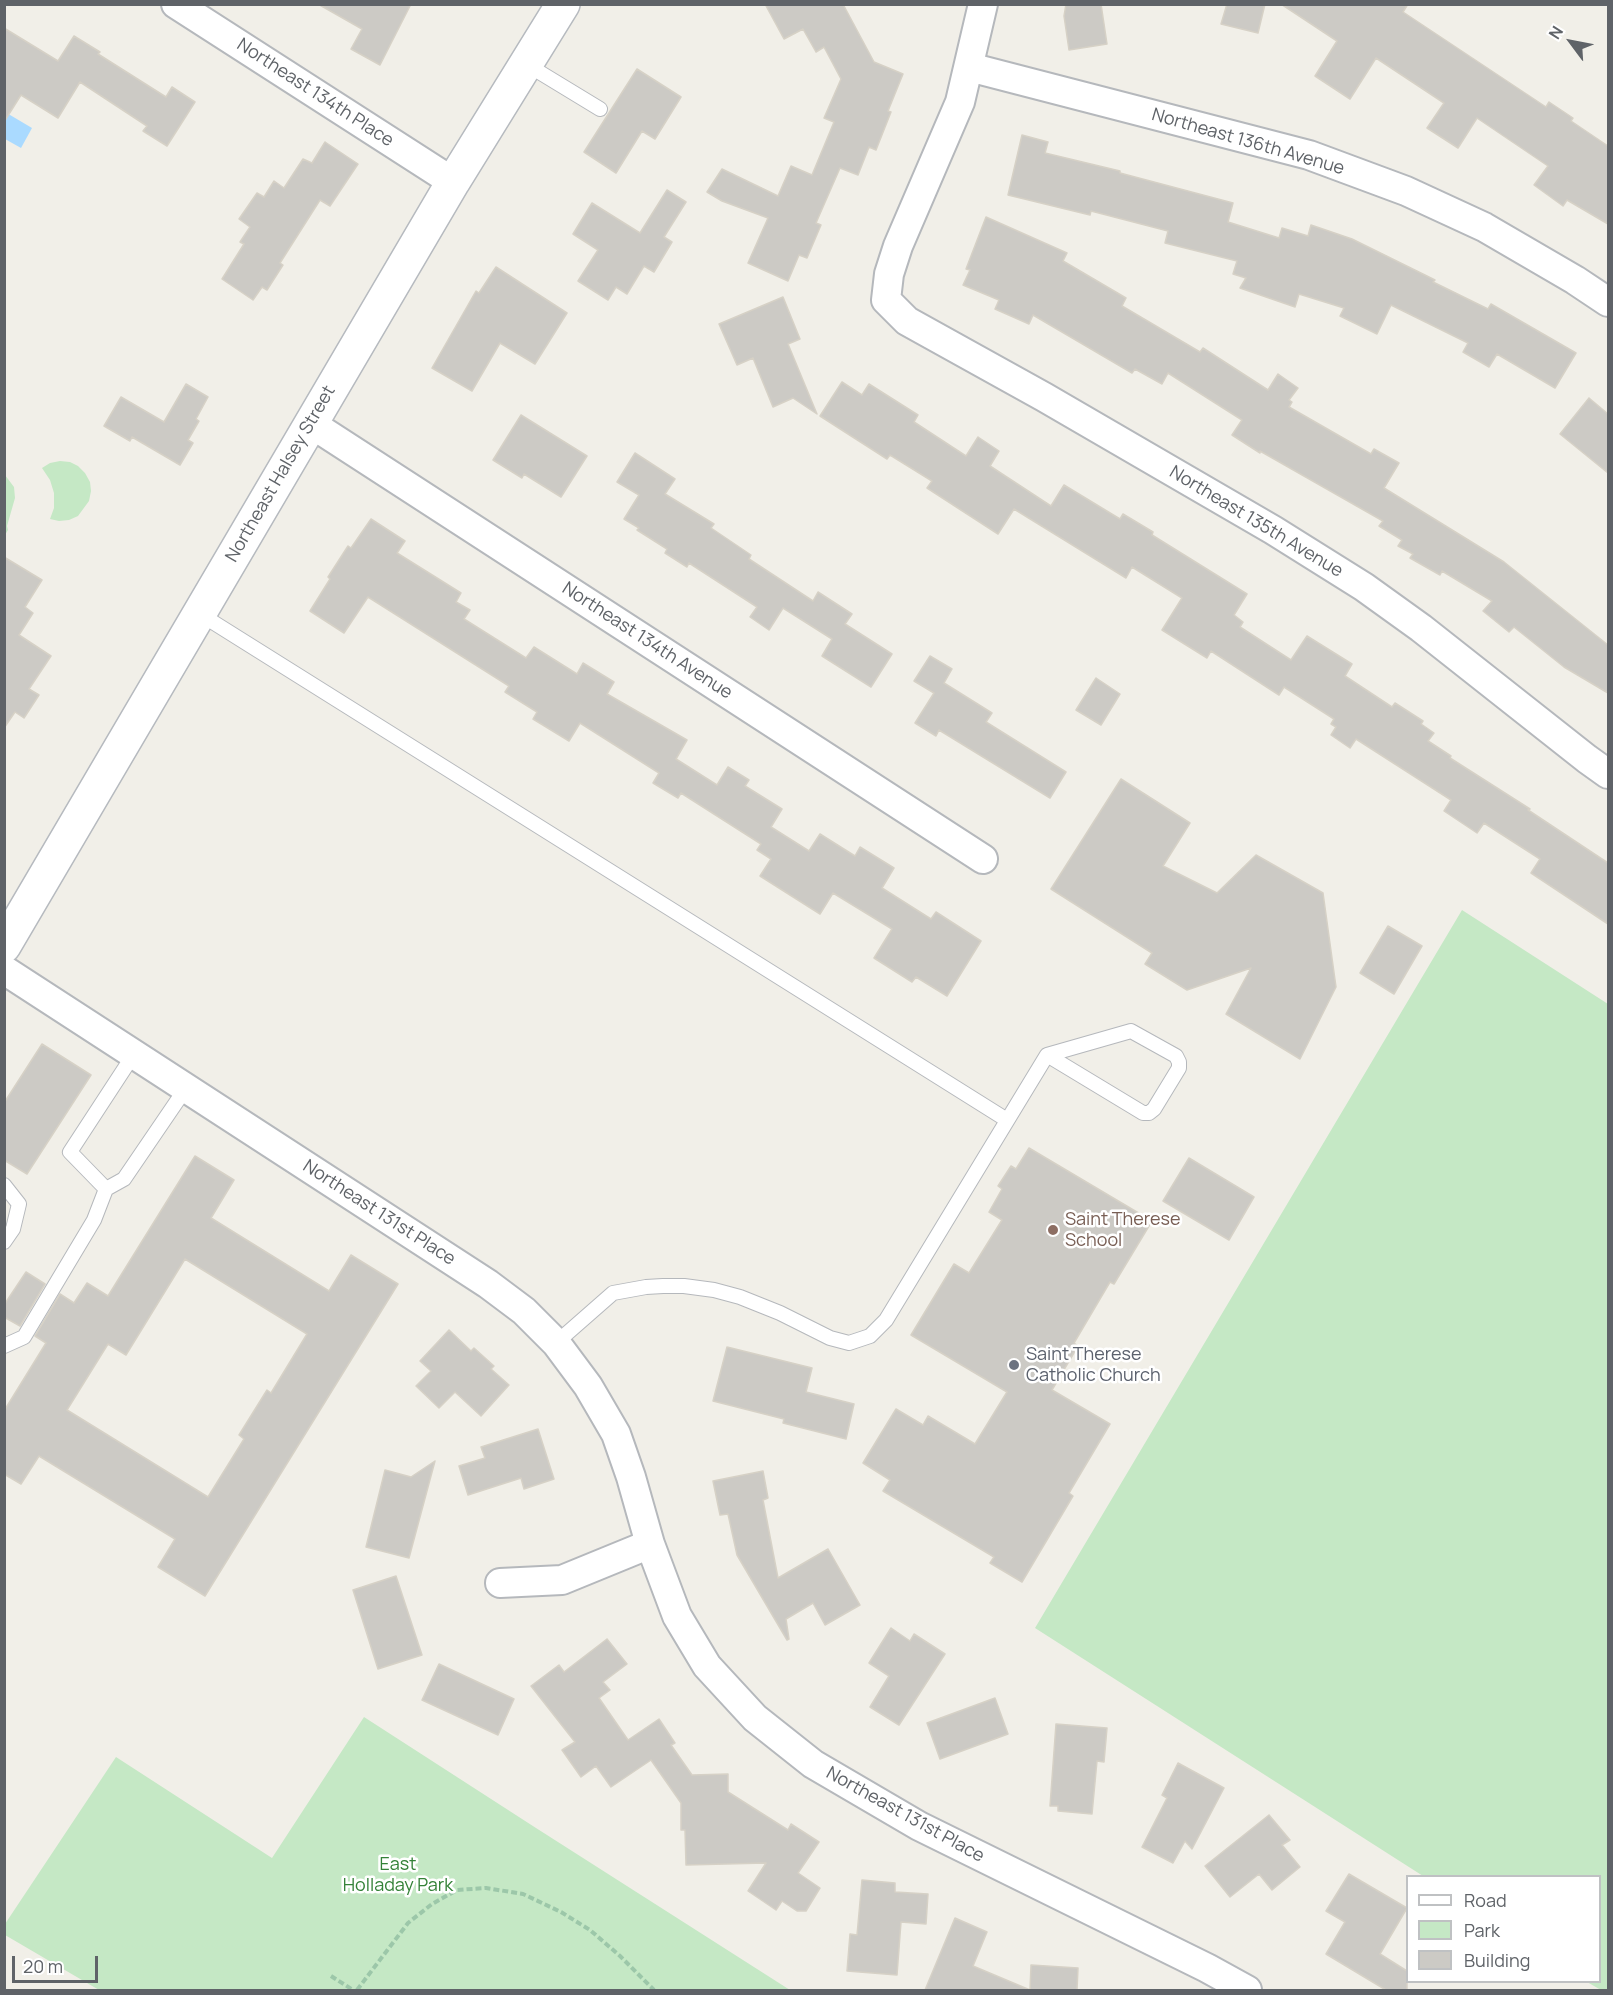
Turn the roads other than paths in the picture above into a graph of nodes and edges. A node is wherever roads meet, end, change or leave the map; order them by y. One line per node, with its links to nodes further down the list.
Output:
1 (176, 4): 7 (street, Northeast 134th Place)
2 (563, 4): 4 (main road, Northeast Halsey Street)
3 (983, 4): 5 (street)
4 (526, 64): 6 (lane); 7 (main road, Northeast Halsey Street)
5 (969, 67): 8 (street, Northeast 136th Avenue); 11 (street, Northeast 135th Avenue)
6 (600, 109)
7 (453, 182): 9 (main road, Northeast Halsey Street)
8 (1608, 302)
9 (310, 423): 10 (main road, Northeast Halsey Street); 12 (street, Northeast 134th Avenue)
10 (200, 614): 13 (main road, Northeast Halsey Street); 18 (lane)
11 (1608, 774)
12 (983, 859)
13 (4, 946)
14 (4, 970): 15 (street, Northeast 131st Place)
15 (134, 1054): 17 (street, Northeast 131st Place); 20 (lane)
16 (1047, 1055): 16 (lane); 18 (lane)
17 (186, 1088): 20 (lane); 22 (street, Northeast 131st Place)
18 (1007, 1120): 22 (lane)
19 (4, 1185): 21 (lane)
20 (106, 1189): 23 (lane)
21 (4, 1242)
22 (556, 1343): 24 (street, Northeast 131st Place)
23 (4, 1346)
24 (650, 1544): 25 (street); 26 (street, Northeast 131st Place)
25 (500, 1583)
26 (1247, 1990)

